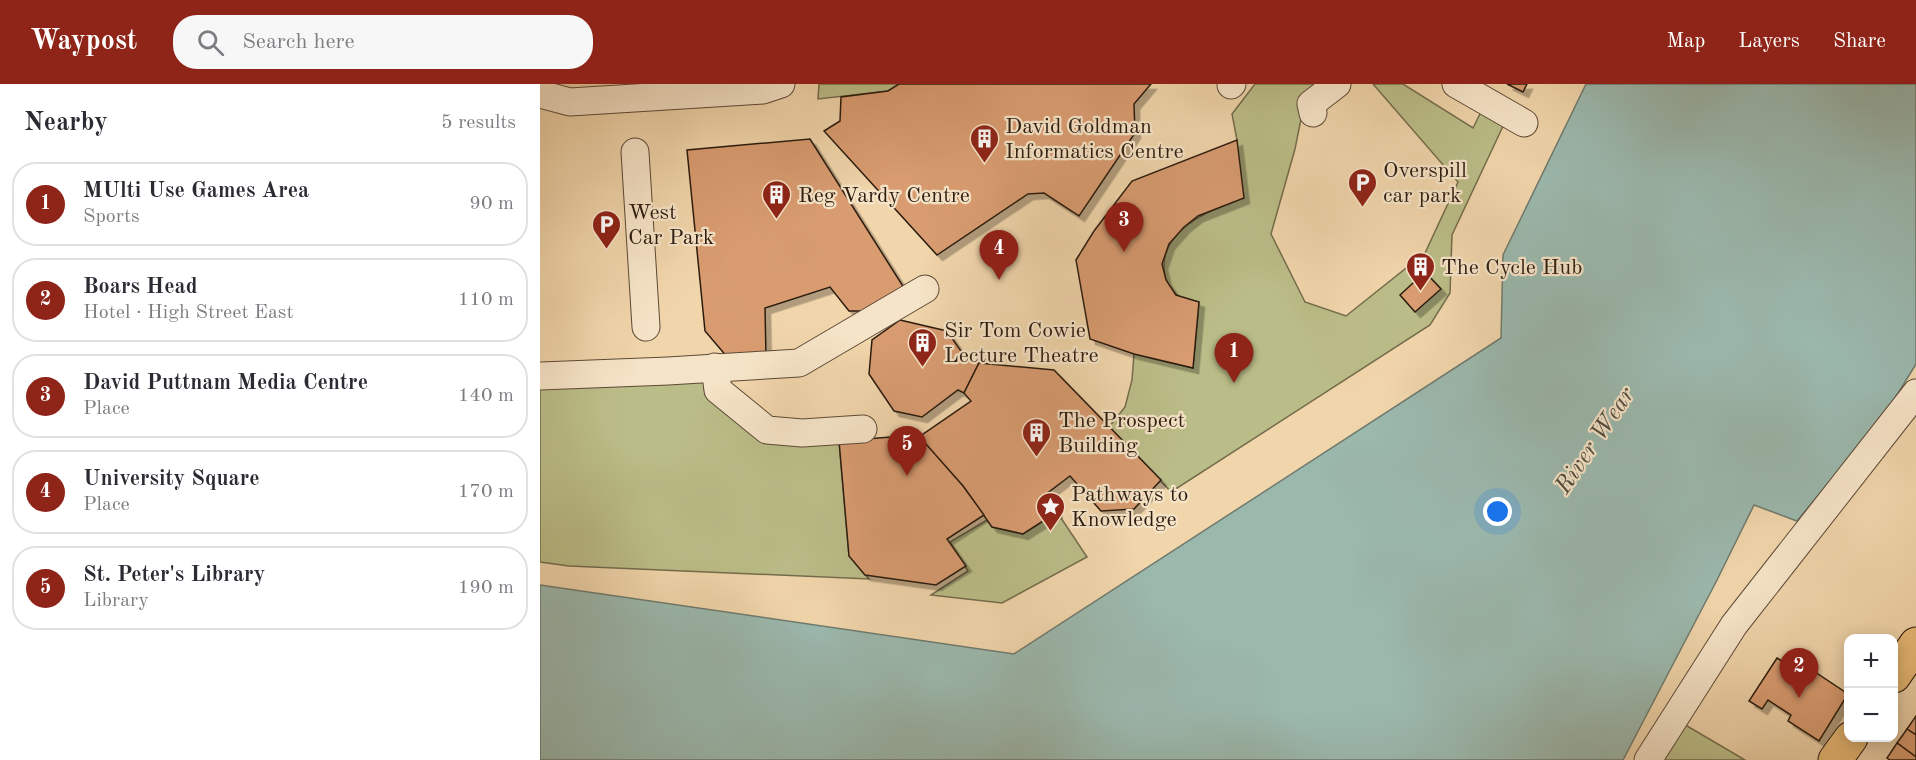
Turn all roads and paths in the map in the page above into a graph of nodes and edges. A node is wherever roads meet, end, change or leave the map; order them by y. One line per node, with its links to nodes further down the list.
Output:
1 (781, 84): 4 (street)
2 (1336, 84): 5 (street)
3 (1456, 84): 6 (street)
4 (540, 94)
5 (1313, 113)
6 (1524, 123)
7 (635, 152): 9 (street)
8 (925, 289): 10 (street)
9 (646, 327)
10 (715, 367): 11 (street); 13 (street)
11 (540, 376)
12 (1916, 393): 17 (street)
13 (863, 429)
14 (1916, 644): 15 (main road)
15 (1898, 669)
16 (1848, 742): 18 (main road)
17 (1648, 760)
18 (1835, 760)

